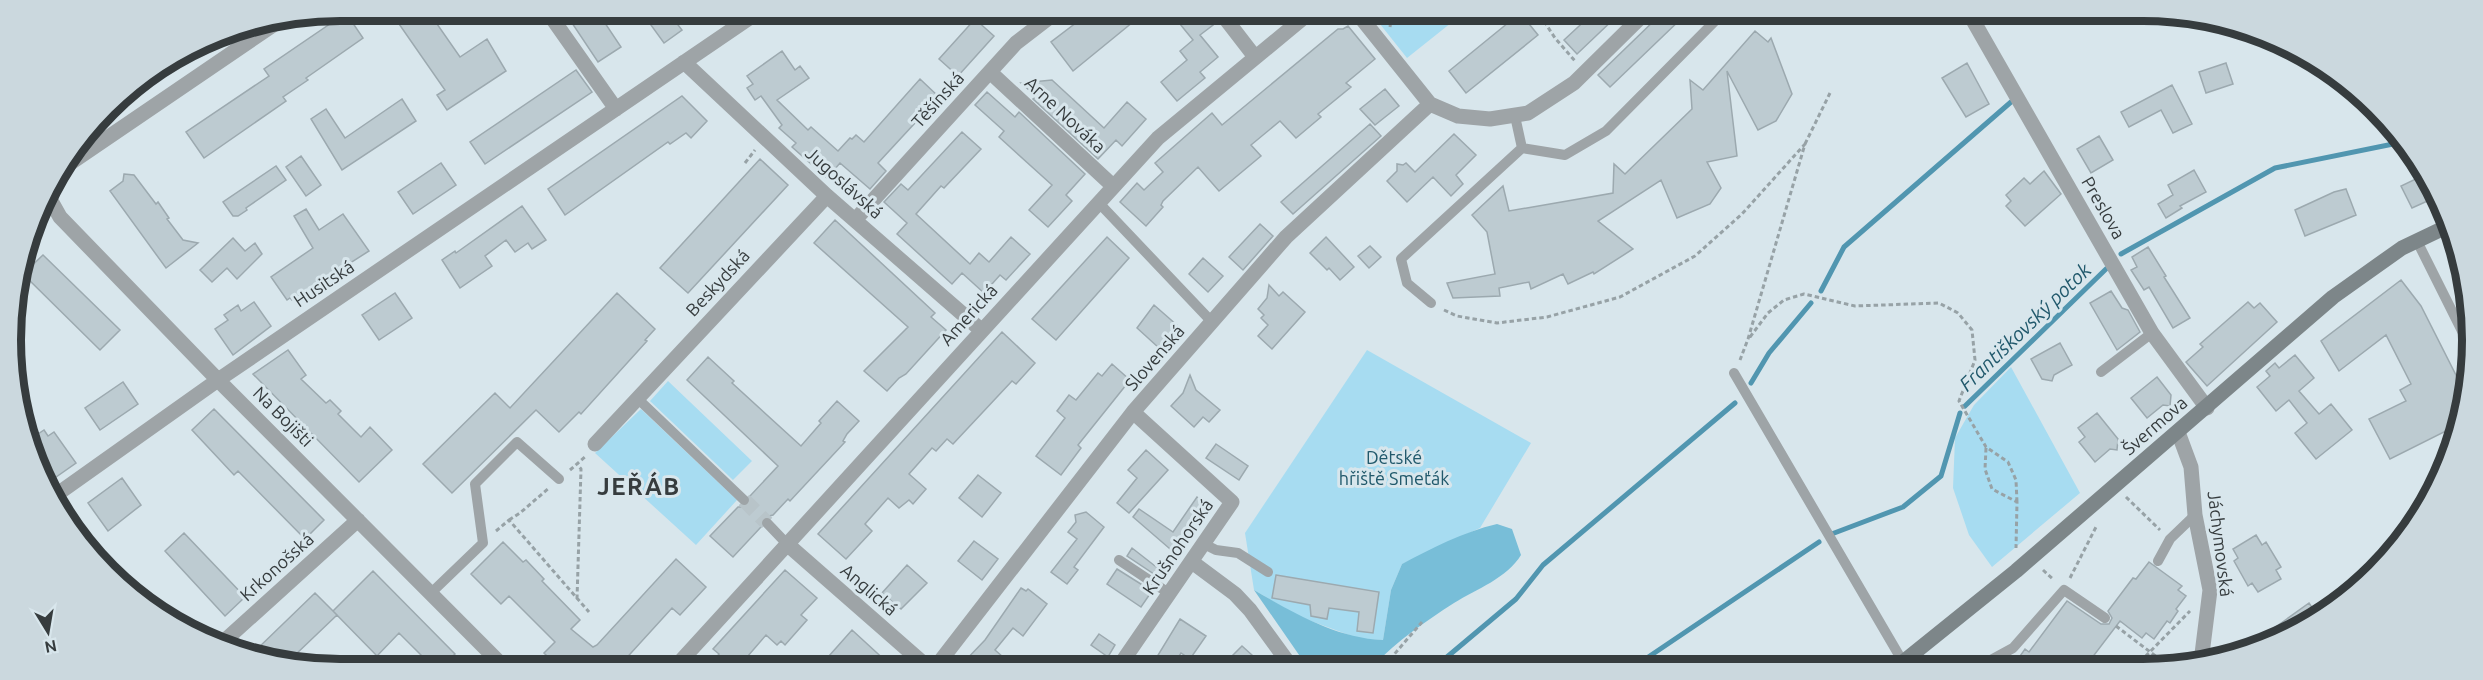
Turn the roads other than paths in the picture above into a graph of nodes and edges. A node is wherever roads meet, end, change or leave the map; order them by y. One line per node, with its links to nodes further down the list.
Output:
1 (554, 21): 15 (street)
2 (745, 21): 12 (street, Husitská)
3 (1045, 21): 13 (street, Těšínská)
4 (1227, 21): 11 (street)
5 (1300, 21): 11 (street, Americká)
6 (1364, 21): 14 (street)
7 (1637, 21): 16 (street)
8 (1715, 21): 17 (lane)
9 (1974, 22): 30 (street, Preslova)
10 (266, 30): 18 (street)
11 (1256, 57): 19 (street, Americká)
12 (684, 62): 15 (street, Husitská); 20 (street, Jugoslávská)
13 (990, 72): 19 (street, Arne Nováka); 23 (street, Těšínská)
14 (1430, 104): 16 (street); 27 (street, Slovenská)
15 (616, 109): 33 (street, Husitská)
16 (1515, 116): 17 (lane)
17 (1522, 148): 26 (lane)
18 (79, 157)
19 (1113, 186): 21 (street, Americká)
20 (828, 196): 23 (street, Jugoslávská); 34 (street, Beskydská)
21 (1098, 202): 27 (lane); 28 (street, Americká)
22 (52, 203): 33 (street, Na Bojišti)
23 (855, 220): 28 (street, Jugoslávská)
24 (2442, 229): 25 (street, Švermova)
25 (2417, 241): 29 (lane); 35 (street, Švermova)
26 (1431, 303)
27 (1212, 322): 36 (street, Slovenská)
28 (981, 330): 45 (street, Americká)
29 (2462, 330)
30 (2152, 333): 31 (lane); 35 (street, Preslova)
31 (2102, 372)
32 (1734, 373): 62 (lane)
33 (218, 380): 40 (street, Husitská); 43 (street, Na Bojišti)
34 (637, 398): 38 (street, Beskydská); 41 (lane)
35 (2206, 408): 37 (street, Švermova)
36 (1133, 412): 46 (street, Krušnohorská); 59 (street, Slovenská)
37 (2178, 432): 42 (street, Jáchymovská); 63 (street, Švermova)
38 (595, 444)
39 (559, 479): 51 (lane)
40 (60, 492)
41 (744, 500)
42 (2195, 515): 48 (lane); 55 (street, Jáchymovská)
43 (358, 520): 51 (street, Na Bojišti); 54 (street, Krkonošská)
44 (767, 523): 45 (lane)
45 (788, 544): 57 (street, Americká); 58 (street, Anglická)
46 (1204, 544): 49 (street, Krušnohorská); 50 (lane)
47 (1119, 560): 52 (lane)
48 (2158, 561)
49 (1192, 562): 52 (street, Krušnohorská); 61 (street)
50 (1268, 572)
51 (431, 593): 56 (street, Na Bojišti)
52 (1170, 594): 60 (street, Krušnohorská)
53 (2105, 618): 64 (lane)
54 (227, 638)
55 (2202, 653)
56 (496, 659)
57 (683, 659)
58 (918, 659)
59 (942, 659)
60 (1124, 659)
61 (1286, 659)
62 (1897, 659)
63 (1906, 659)
64 (1993, 659)

